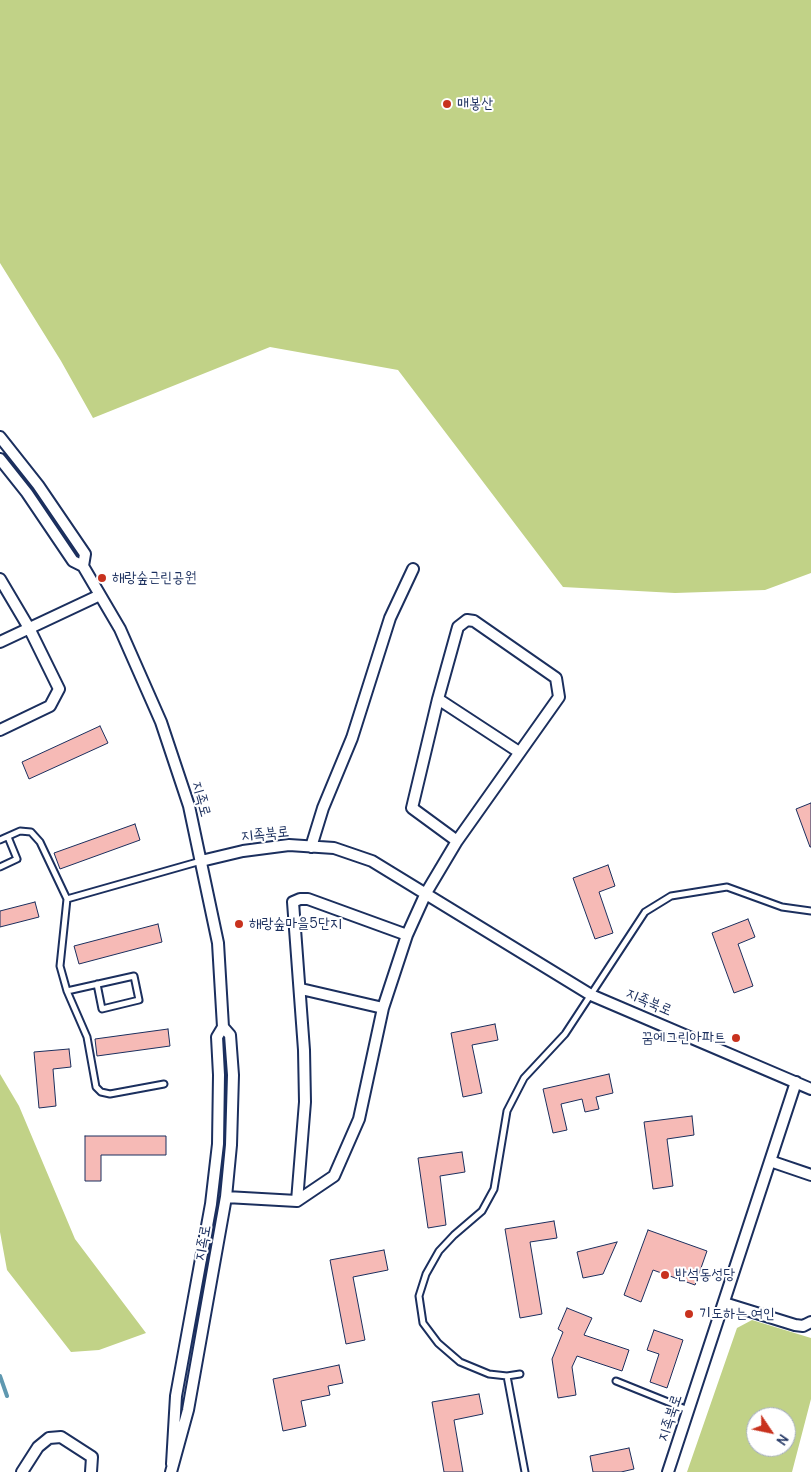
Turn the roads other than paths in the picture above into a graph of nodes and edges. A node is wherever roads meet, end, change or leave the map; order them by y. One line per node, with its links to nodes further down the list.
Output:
1 (0, 438): 3 (street, 지족로)
2 (0, 459): 3 (street, 지족로)
3 (83, 566): 6 (street, 지족로)
4 (414, 569): 15 (street)
5 (0, 579): 7 (street)
6 (100, 595): 7 (street); 16 (street, 지족로)
7 (29, 628): 8 (street); 10 (street)
8 (0, 642)
9 (438, 699): 11 (street); 11 (street); 14 (street)
10 (0, 730)
11 (519, 752): 14 (street)
12 (8, 837): 13 (lane); 17 (lane); 19 (lane)
13 (0, 840)
14 (457, 841): 18 (street)
15 (311, 847): 16 (street, 지족북로); 18 (street, 지족북로)
16 (201, 861): 19 (lane); 27 (street, 지족로)
17 (0, 867)
18 (426, 893): 21 (street); 25 (street, 지족북로)
19 (67, 899): 24 (lane)
20 (811, 911): 25 (lane)
21 (407, 935): 23 (street); 26 (street)
22 (97, 984): 22 (lane); 24 (lane)
23 (301, 989): 26 (street); 34 (street)
24 (67, 991): 29 (lane)
25 (591, 995): 28 (street, 지족북로); 38 (lane)
26 (383, 1008): 34 (street)
27 (223, 1026): 33 (street, 지족로); 41 (street, 지족로)
28 (796, 1082): 30 (street); 31 (street, 지족북로)
29 (164, 1084)
30 (811, 1089)
31 (770, 1161): 32 (street); 35 (street, 지족북로)
32 (811, 1175)
33 (226, 1197): 34 (street); 41 (street, 지족로)
34 (297, 1201)
35 (724, 1303): 36 (street); 40 (street, 지족북로)
36 (811, 1322)
37 (520, 1374): 38 (lane)
38 (507, 1376): 44 (lane)
39 (616, 1381): 40 (lane)
40 (688, 1410): 45 (street, 지족북로)
41 (171, 1468)
42 (22, 1472): 43 (street)
43 (91, 1472)
44 (525, 1472)
45 (668, 1472)

